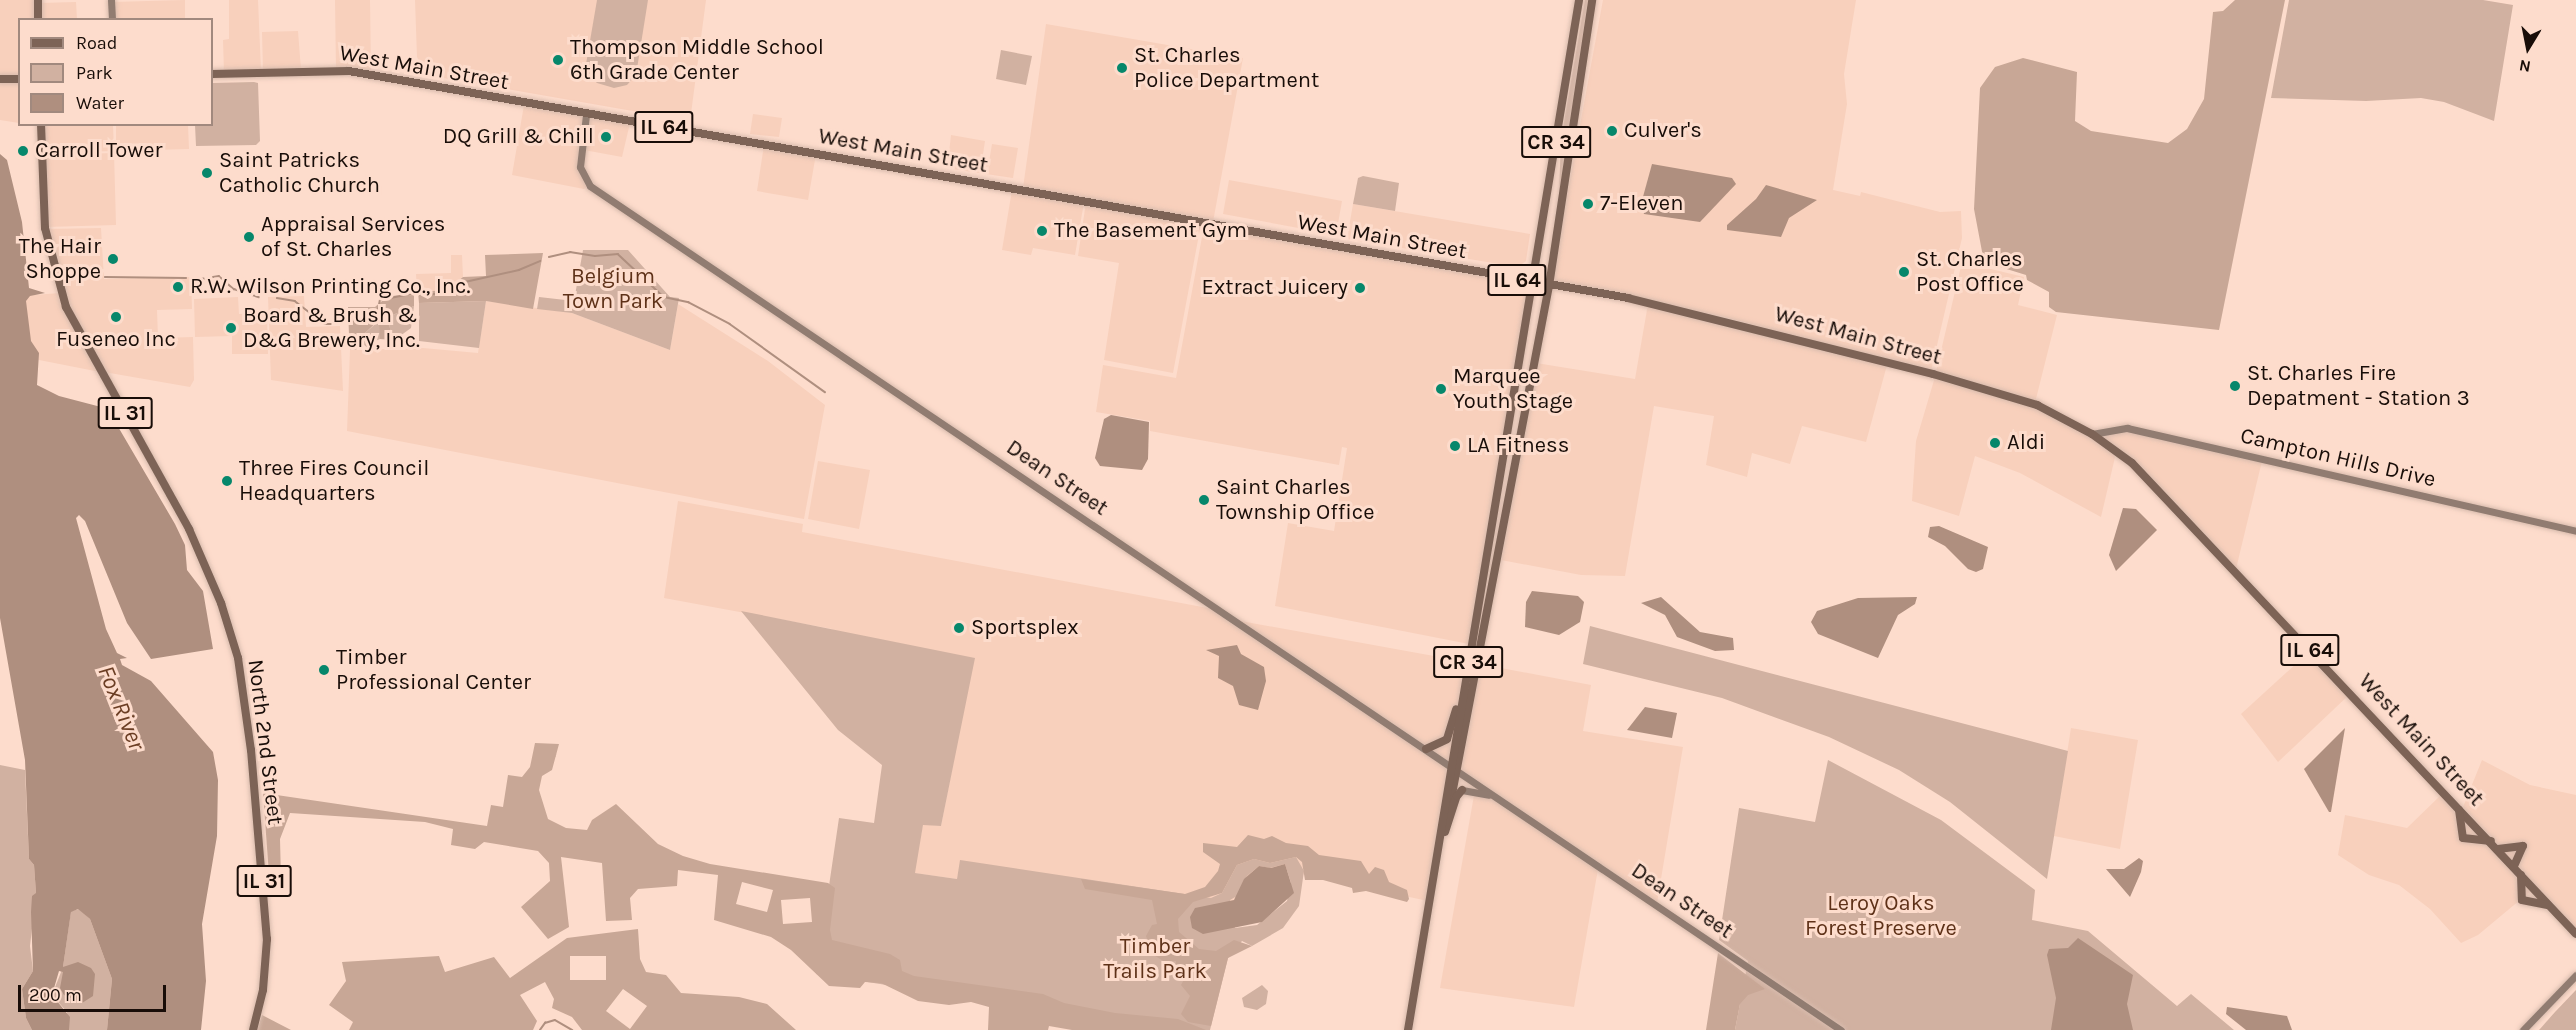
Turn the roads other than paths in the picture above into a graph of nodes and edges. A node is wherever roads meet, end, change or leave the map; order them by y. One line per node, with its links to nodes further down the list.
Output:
1 (38, 0): 5 (main road)
2 (111, 0): 6 (street)
3 (1579, 0): 12 (main road, CR 34)
4 (1592, 0): 13 (main road, CR 34)
5 (38, 18)
6 (112, 18)
7 (213, 74): 10 (main road, West Main Street / IL 64)
8 (18, 78): 9 (main road)
9 (0, 79)
10 (586, 115): 12 (main road, West Main Street / IL 64); 17 (street, Dean Street)
11 (41, 126): 31 (main road, North 2nd Street / IL 31)
12 (1533, 283): 13 (main road, West Main Street / IL 64); 16 (main road, CR 34)
13 (1548, 286): 14 (main road, West Main Street / IL 64); 18 (main road, CR 34)
14 (2092, 434): 15 (street, Campton Hills Drive); 21 (main road, West Main Street / IL 64)
15 (2576, 531)
16 (1465, 679): 17 (main road); 18 (main road, CR 34)
17 (1426, 749): 18 (street, Dean Street)
18 (1454, 768): 20 (street, Dean Street); 22 (main road, CR 34); 26 (main road, CR 34)
19 (1462, 790): 20 (street, Dean Street); 22 (main road, CR 34)
20 (1504, 802): 33 (street, Dean Street)
21 (2459, 808): 23 (main road, West Main Street / IL 64); 23 (main road)
22 (1445, 832): 26 (main road, CR 34)
23 (2492, 842): 24 (main road, West Main Street / IL 64)
24 (2498, 849): 25 (main road, West Main Street / IL 64); 25 (main road)
25 (2514, 866): 27 (main road, West Main Street / IL 64)
26 (1435, 873): 32 (main road, CR 34)
27 (2521, 874): 28 (main road, West Main Street / IL 64); 28 (main road)
28 (2549, 905): 29 (main road, West Main Street / IL 64)
29 (2576, 934)
30 (2576, 975): 34 (street)
31 (253, 1030)
32 (1408, 1030)
33 (1841, 1030)
34 (2523, 1030)

